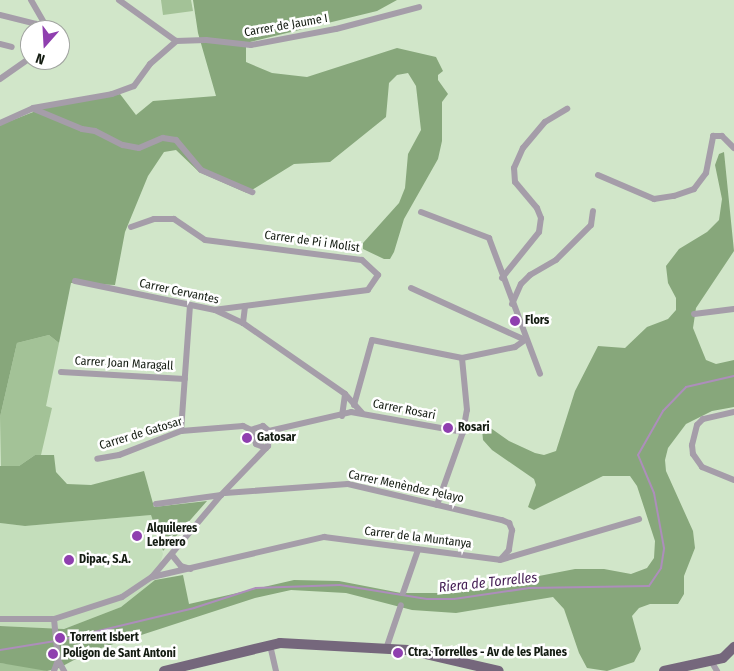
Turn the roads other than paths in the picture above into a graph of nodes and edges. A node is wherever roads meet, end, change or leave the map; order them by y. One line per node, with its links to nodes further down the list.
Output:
1 (31, 0): 6 (street)
2 (119, 0): 7 (street)
3 (419, 7): 7 (street, Carrer de Jaume I)
4 (0, 15): 5 (street)
5 (20, 20)
6 (42, 20)
7 (176, 41): 12 (street)
8 (0, 44): 9 (street)
9 (12, 47)
10 (20, 65): 11 (street)
11 (0, 79)
12 (33, 108): 14 (street); 17 (street)
13 (566, 109): 21 (street)
14 (0, 123)
15 (734, 148): 16 (street)
16 (598, 175)
17 (252, 192)
18 (421, 212): 21 (street)
19 (593, 212): 24 (street)
20 (131, 227): 26 (street, Carrer de Pi i Molist)
21 (502, 278): 24 (street)
22 (74, 281): 25 (street, Carrer Cervantes)
23 (411, 288): 31 (street)
24 (512, 304): 31 (street)
25 (190, 306): 28 (street, Carrer Cervantes); 35 (street)
26 (245, 306): 28 (street, Carrer de Pi i Molist); 30 (street)
27 (734, 309): 29 (street)
28 (215, 310): 30 (street, Carrer Cervantes)
29 (694, 314)
30 (243, 323): 36 (street, Carrer Cervantes)
31 (525, 340): 32 (street); 34 (street)
32 (462, 358): 37 (street); 44 (street)
33 (62, 372): 35 (street, Carrer Joan Maragall)
34 (540, 374)
35 (185, 379): 42 (street)
36 (345, 394): 37 (street, Carrer Cervantes); 40 (street)
37 (354, 405): 39 (street, Carrer Cervantes)
38 (734, 412): 47 (street)
39 (362, 413): 40 (street, Carrer Rosari); 44 (street, Carrer Rosari)
40 (342, 416): 43 (street, Carrer de Gatosar)
41 (251, 430): 42 (street, Carrer de Gatosar); 43 (street, Carrer de Gatosar); 45 (street)
42 (181, 431): 46 (street, Carrer de Gatosar)
43 (269, 431): 45 (street)
44 (463, 432): 50 (street)
45 (266, 448): 48 (street)
46 (97, 459)
47 (734, 480)
48 (223, 494): 49 (street, Carrer Menèndez Pelayo); 50 (street, Carrer Menèndez Pelayo); 53 (street)
49 (156, 504)
50 (437, 505): 54 (street, Carrer Menèndez Pelayo)
51 (639, 519): 54 (street, Carrer de la Muntanya)
52 (418, 550): 54 (street, Carrer de la Muntanya); 55 (street, Carrer de la Muntanya); 57 (street)
53 (172, 555): 55 (street); 56 (street)
54 (500, 560)
55 (192, 569): 56 (street, Carrer de la Muntanya)
56 (152, 577): 60 (street)
57 (403, 593)
58 (400, 605): 63 (street)
59 (0, 619): 60 (street)
60 (54, 619): 64 (street)
61 (270, 645): 63 (main road); 66 (main road); 71 (street)
62 (734, 647): 65 (main road)
63 (386, 649): 67 (main road)
64 (58, 660): 68 (street); 69 (street)
65 (711, 661): 73 (main road); 74 (street)
66 (196, 667): 70 (main road)
67 (480, 669): 72 (main road)
68 (54, 671)
69 (64, 671)
70 (164, 671)
71 (276, 671)
72 (499, 671)
73 (664, 671)
74 (717, 671)

